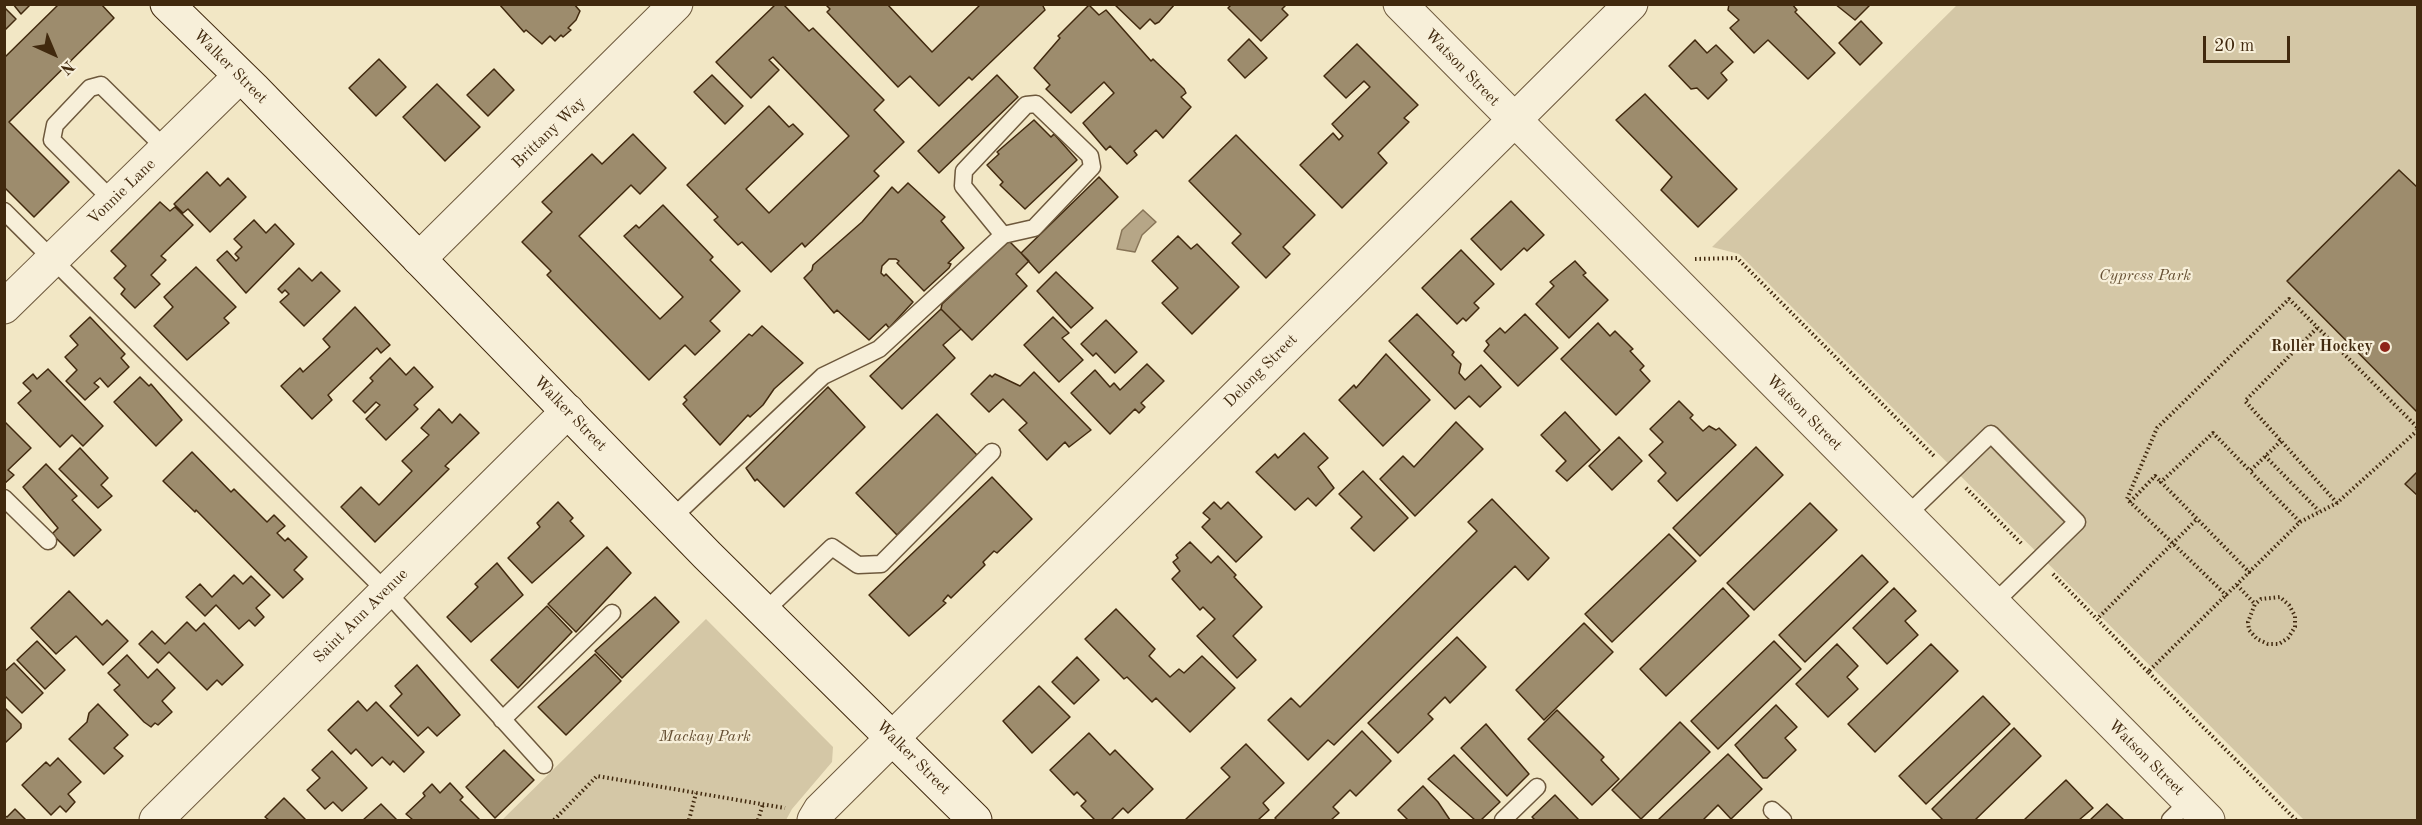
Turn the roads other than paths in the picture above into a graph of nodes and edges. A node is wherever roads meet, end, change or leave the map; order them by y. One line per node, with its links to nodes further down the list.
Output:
1 (167, 4): 5 (street, Walker Street)
2 (676, 4): 11 (street, Brittany Way)
3 (1400, 4): 6 (street, Watson Street)
4 (1631, 4): 6 (street, Delong Street)
5 (239, 77): 7 (street, Vonnie Lane); 11 (street, Walker Street)
6 (1513, 121): 17 (street, Watson Street); 25 (street, Delong Street)
7 (166, 149): 8 (street, Vonnie Lane); 8 (lane)
8 (113, 201): 12 (street, Vonnie Lane)
9 (4, 211): 12 (lane)
10 (1002, 235): 10 (lane); 18 (lane)
11 (419, 259): 14 (street, Walker Street)
12 (53, 260): 13 (street, Vonnie Lane); 20 (lane)
13 (4, 307)
14 (568, 411): 18 (street, Walker Street); 20 (street, Saint Ann Avenue)
15 (992, 452): 22 (lane)
16 (4, 498): 19 (lane)
17 (1906, 516): 21 (street, Watson Street); 21 (lane)
18 (672, 518): 22 (street, Walker Street)
19 (48, 541)
20 (386, 591): 24 (lane); 30 (street, Saint Ann Avenue)
21 (1993, 604): 28 (street, Watson Street)
22 (765, 611): 25 (street, Walker Street)
23 (612, 613): 24 (lane)
24 (502, 720): 26 (lane)
25 (893, 739): 29 (street, Delong Street); 31 (street, Walker Street)
26 (544, 765)
27 (1537, 787): 32 (lane)
28 (2189, 814)
29 (803, 815)
30 (156, 820)
31 (975, 820)
32 (1503, 820)

